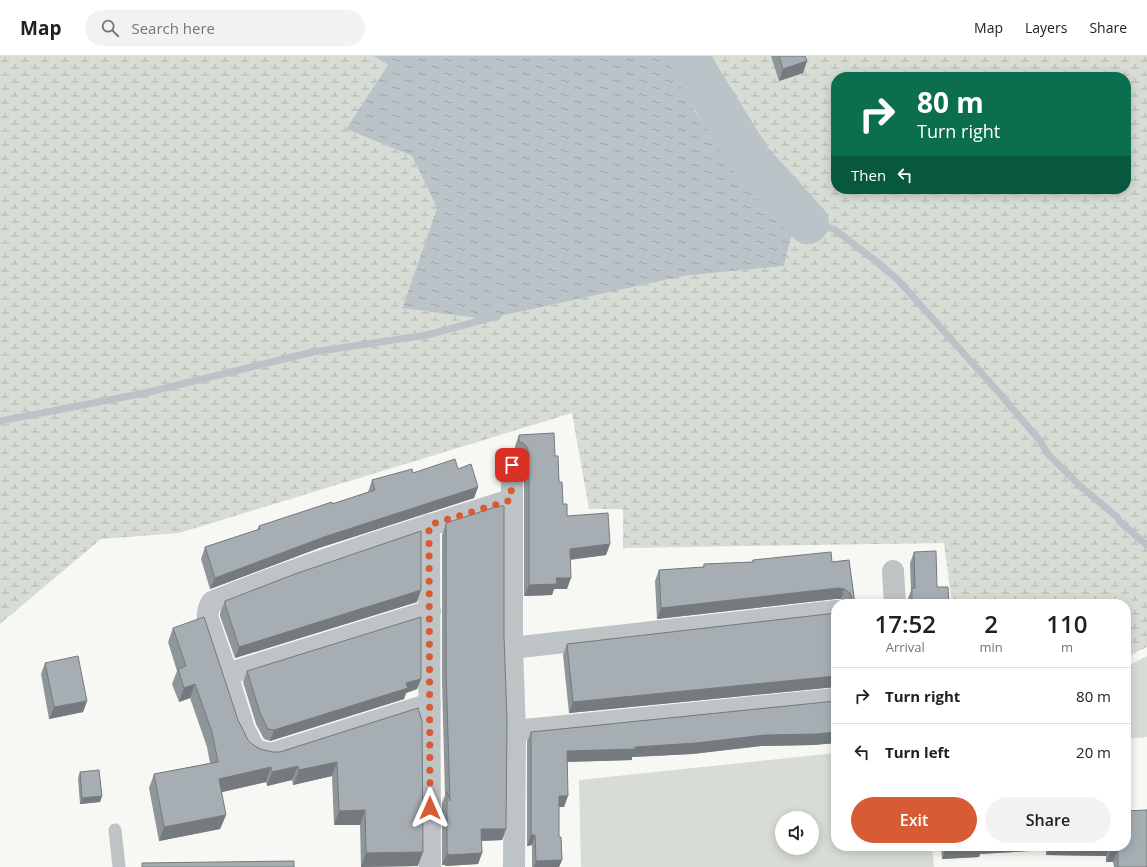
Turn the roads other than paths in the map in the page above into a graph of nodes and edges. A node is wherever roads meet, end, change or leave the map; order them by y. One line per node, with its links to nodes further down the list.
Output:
1 (512, 465): 2 (street)
2 (511, 500): 3 (street); 8 (street)
3 (429, 525): 6 (street); 9 (street)
4 (893, 571): 5 (street)
5 (895, 599)
6 (430, 611): 9 (street); 11 (street)
7 (831, 612): 8 (street)
8 (512, 648): 12 (street)
9 (227, 674): 11 (street)
10 (831, 699): 12 (street)
11 (430, 704): 15 (street)
12 (515, 731): 16 (street)
13 (115, 830): 14 (lane)
14 (119, 867)
15 (430, 867)
16 (514, 867)

